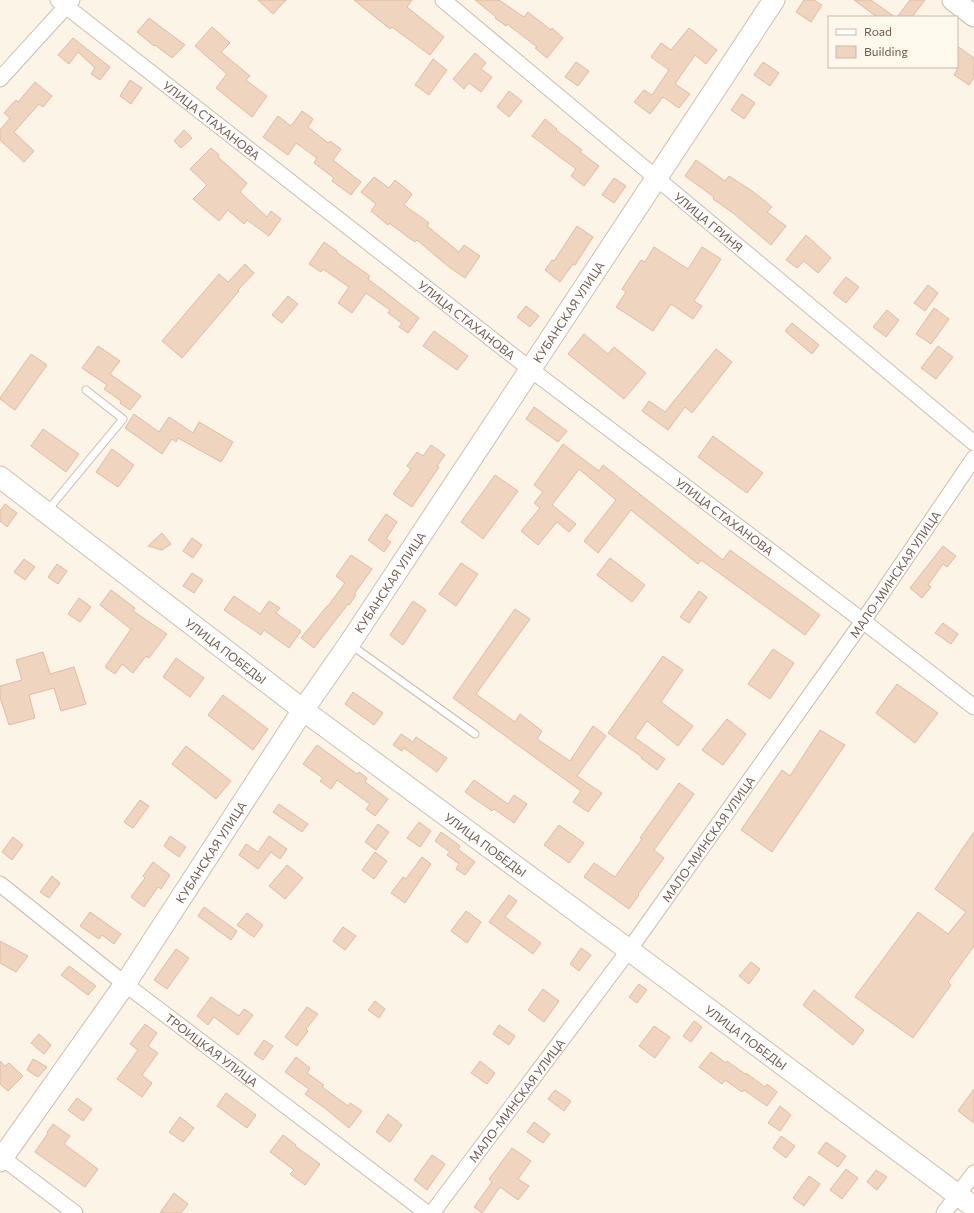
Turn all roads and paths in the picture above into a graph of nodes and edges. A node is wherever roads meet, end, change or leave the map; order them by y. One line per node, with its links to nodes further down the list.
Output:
1 (443, 0): 7 (street, УЛИЦА ГРИНЯ)
2 (774, 0): 7 (street, КУБАНСКАЯ УЛИЦА)
3 (953, 0): 5 (street)
4 (66, 2): 6 (street); 8 (street, УЛИЦА СТАХАНОВА)
5 (974, 16)
6 (0, 79)
7 (657, 178): 8 (street, КУБАНСКАЯ УЛИЦА); 10 (street, УЛИЦА ГРИНЯ)
8 (530, 369): 14 (street, УЛИЦА СТАХАНОВА); 15 (street, КУБАНСКАЯ УЛИЦА)
9 (86, 390): 13 (lane)
10 (974, 444)
11 (974, 458): 14 (street, МАЛО-МИНСКАЯ УЛИЦА)
12 (0, 477): 13 (street, УЛИЦА ПОБЕДЫ)
13 (46, 513): 17 (street, УЛИЦА ПОБЕДЫ)
14 (863, 620): 16 (street, УЛИЦА СТАХАНОВА); 20 (street, МАЛО-МИНСКАЯ УЛИЦА)
15 (349, 644): 17 (street, КУБАНСКАЯ УЛИЦА); 18 (lane)
16 (974, 707)
17 (302, 710): 20 (street, УЛИЦА ПОБЕДЫ); 21 (street, КУБАНСКАЯ УЛИЦА)
18 (475, 734)
19 (0, 884): 21 (street, ТРОИЦКАЯ УЛИЦА)
20 (629, 950): 24 (street, УЛИЦА ПОБЕДЫ); 27 (street, МАЛО-МИНСКАЯ УЛИЦА)
21 (125, 984): 22 (street, КУБАНСКАЯ УЛИЦА); 26 (street, ТРОИЦКАЯ УЛИЦА)
22 (1, 1158): 25 (street)
23 (974, 1173): 24 (street)
24 (966, 1201): 28 (street)
25 (75, 1213)
26 (427, 1213)
27 (432, 1213)
28 (944, 1213)

